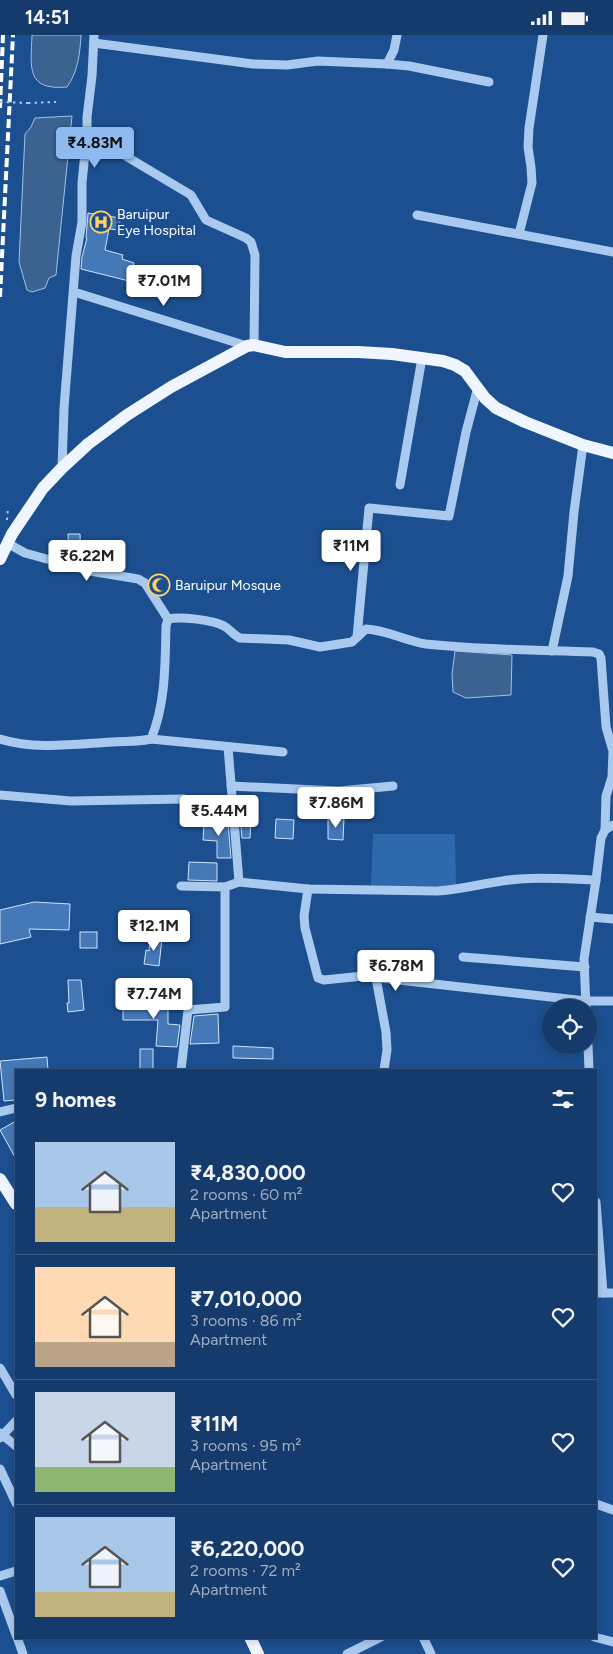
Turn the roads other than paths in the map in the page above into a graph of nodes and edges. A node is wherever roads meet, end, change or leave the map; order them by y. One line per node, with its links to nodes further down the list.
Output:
1 (397, 35): 4 (street)
2 (544, 35): 8 (street)
3 (94, 39): 4 (street); 6 (street)
4 (387, 64): 5 (street)
5 (489, 82)
6 (87, 133): 10 (street); 11 (street)
7 (417, 215): 8 (street)
8 (519, 234): 9 (street)
9 (613, 252)
10 (74, 293): 11 (street); 16 (street)
11 (251, 346): 12 (main road); 16 (main road)
12 (422, 358): 13 (main road); 17 (street)
13 (478, 387): 14 (main road); 21 (street)
14 (583, 445): 15 (main road); 22 (street)
15 (613, 453)
16 (62, 468): 18 (main road)
17 (400, 485)
18 (7, 543): 19 (main road); 20 (street)
19 (0, 559)
20 (168, 619): 21 (street); 24 (street)
21 (357, 639): 22 (street)
22 (552, 651): 31 (street)
23 (0, 739): 24 (street)
24 (150, 739): 25 (street)
25 (228, 747): 26 (street); 28 (street)
26 (283, 752)
27 (393, 785): 28 (street)
28 (231, 786): 33 (street)
29 (0, 795): 30 (street)
30 (184, 799)
31 (609, 827): 32 (street)
32 (596, 880): 36 (street); 37 (street)
33 (239, 883): 35 (street); 36 (street)
34 (181, 886): 35 (street)
35 (225, 887): 47 (street)
36 (308, 889): 41 (street)
37 (590, 917): 38 (street); 40 (street)
38 (613, 919)
39 (463, 957): 40 (street)
40 (585, 967): 43 (street)
41 (376, 978): 42 (street); 48 (street)
42 (546, 999)
43 (586, 999)
44 (613, 1001): 45 (street)
45 (597, 1003)
46 (588, 1054): 49 (street)
47 (181, 1069)
48 (384, 1069)
49 (589, 1069)
50 (15, 1109): 51 (street)
51 (0, 1112)
52 (0, 1179): 53 (main road)
53 (15, 1202)
54 (597, 1225): 55 (street)
55 (600, 1293): 56 (street)
56 (613, 1293)
57 (0, 1368): 58 (street)
58 (15, 1393)
59 (15, 1422): 61 (street)
60 (0, 1433): 62 (street, bridge)
61 (0, 1438)
62 (15, 1445)
63 (0, 1469): 64 (street)
64 (15, 1501)
65 (597, 1504): 66 (street)
66 (613, 1510)
67 (15, 1571): 68 (street)
68 (0, 1576)
69 (0, 1591): 70 (street)
70 (15, 1631)
71 (597, 1638): 76 (street)
72 (18, 1639): 77 (street)
73 (254, 1639): 78 (main road)
74 (377, 1639): 79 (street)
75 (425, 1639): 80 (street)
76 (613, 1642)
77 (23, 1654)
78 (258, 1654)
79 (347, 1654)
80 (431, 1654)

